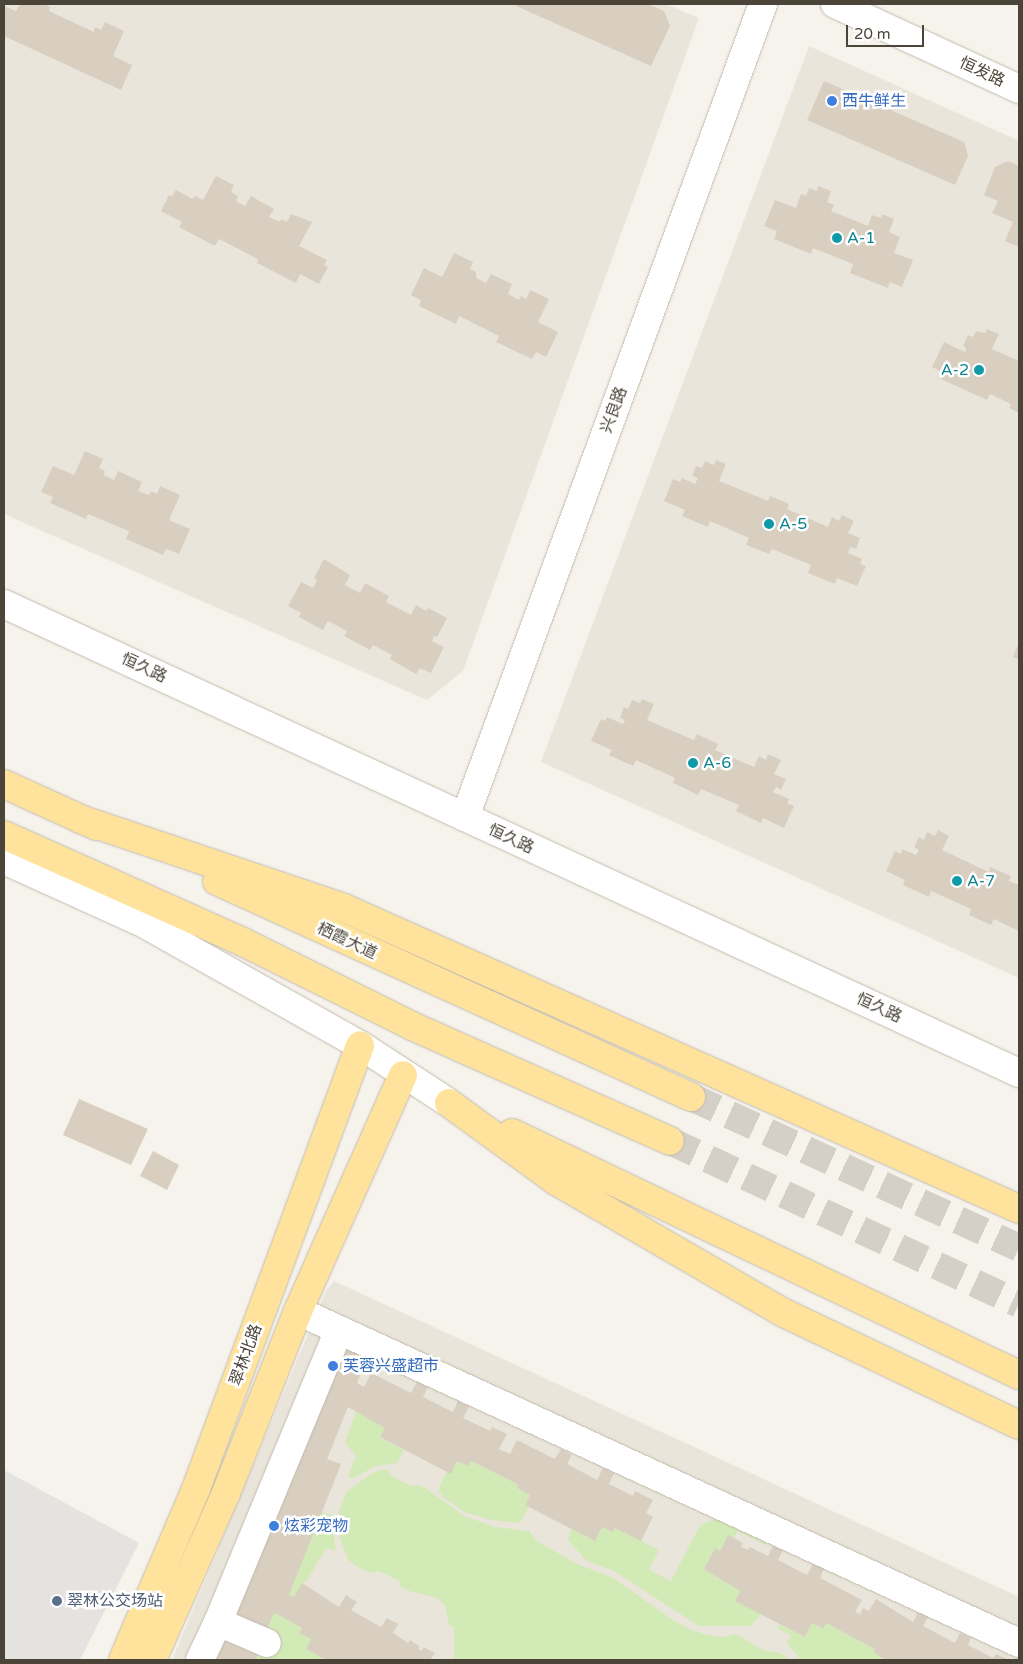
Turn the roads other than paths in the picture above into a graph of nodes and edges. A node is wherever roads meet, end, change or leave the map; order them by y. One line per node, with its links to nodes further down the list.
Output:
1 (763, 4): 6 (street, 兴良路)
2 (835, 4): 3 (street, 恒发路)
3 (1019, 89)
4 (4, 604): 6 (street, 恒久路)
5 (4, 784): 7 (main road, 栖霞大道)
6 (464, 817): 11 (street, 恒久路)
7 (80, 818): 13 (main road, 栖霞大道); 16 (main road)
8 (4, 835): 15 (main road)
9 (4, 860): 10 (street)
10 (360, 1045): 12 (street); 24 (main road, 翠林北路)
11 (1019, 1072)
12 (403, 1075): 14 (street); 17 (main road, 翠林北路)
13 (691, 1098)
14 (450, 1103): 19 (main road); 20 (main road)
15 (670, 1141)
16 (1019, 1209)
17 (298, 1311): 18 (street); 25 (main road, 翠林北路)
18 (339, 1330): 21 (street); 23 (street)
19 (1019, 1375)
20 (1019, 1426)
21 (218, 1622): 22 (street); 26 (street)
22 (267, 1643)
23 (1019, 1643)
24 (123, 1660)
25 (152, 1660)
26 (200, 1660)

